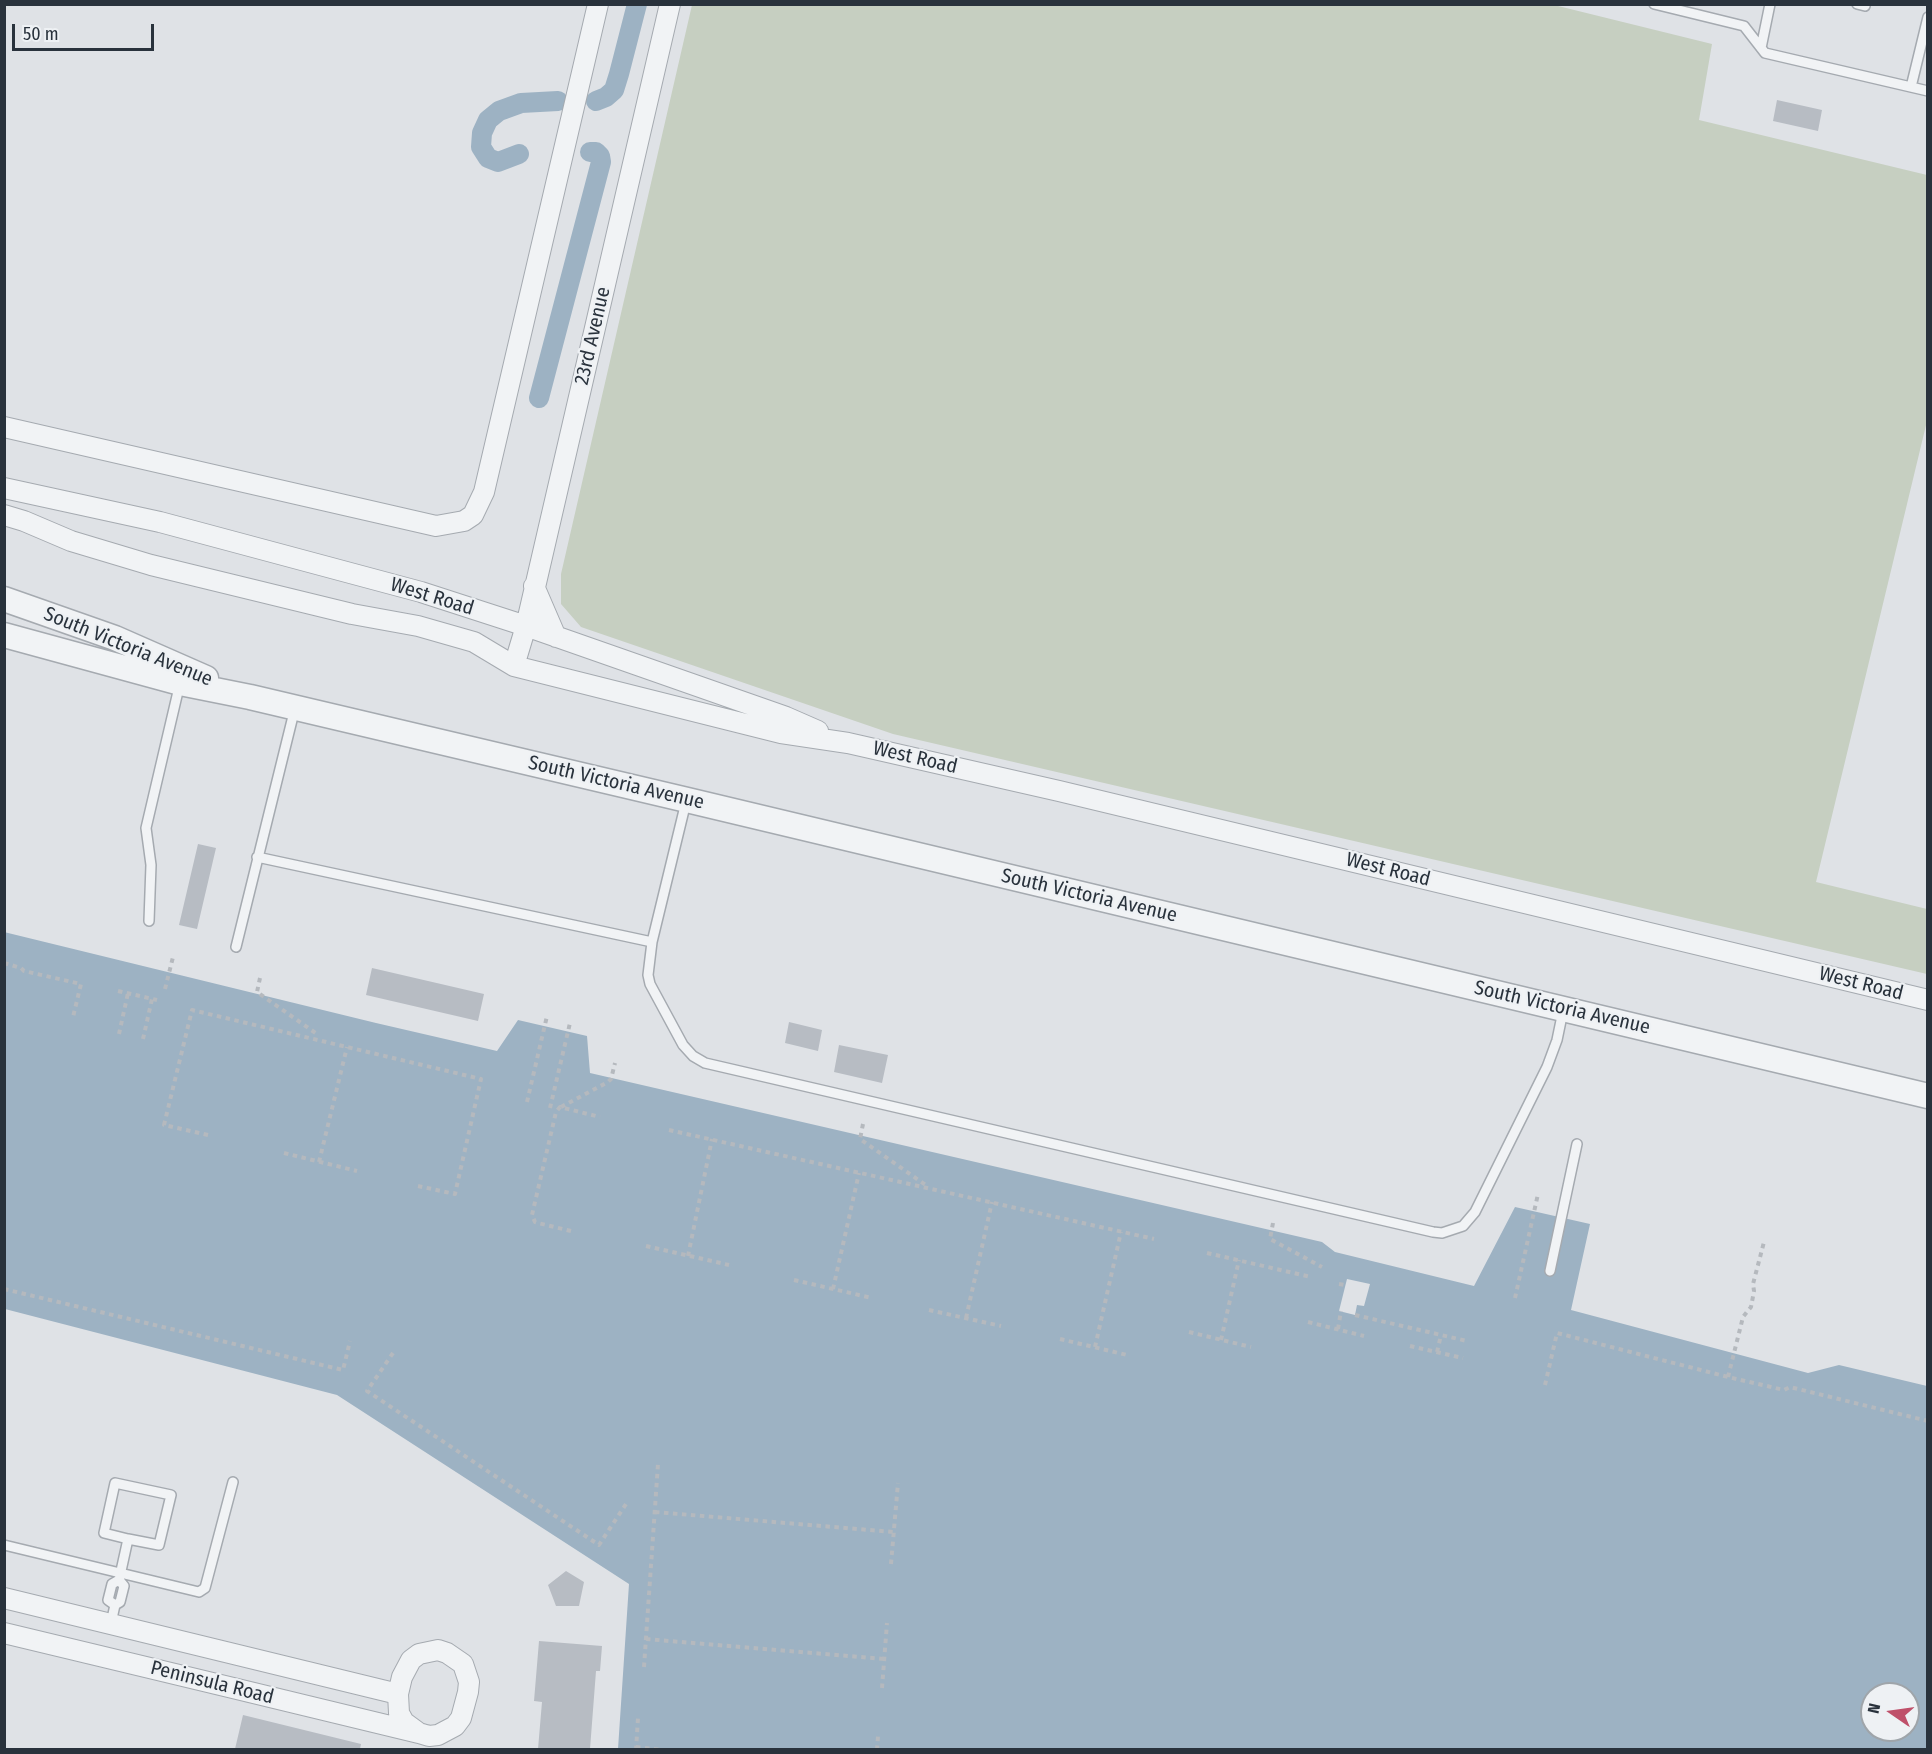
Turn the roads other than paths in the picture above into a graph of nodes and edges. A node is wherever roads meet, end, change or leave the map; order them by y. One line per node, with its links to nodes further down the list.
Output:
1 (598, 4): 9 (street)
2 (670, 4): 12 (street, 23rd Avenue)
3 (1654, 4): 6 (lane)
4 (1770, 4): 6 (lane)
5 (1928, 17): 7 (lane)
6 (1761, 48): 7 (lane)
7 (1911, 87): 8 (lane)
8 (1928, 91)
9 (4, 427)
10 (4, 488): 14 (street, West Road)
11 (4, 515): 17 (street, West Road)
12 (534, 586): 14 (street, 23rd Avenue); 16 (street)
13 (4, 599): 19 (street, South Victoria Avenue)
14 (526, 626): 16 (street, West Road); 17 (street, 23rd Avenue)
15 (4, 635): 18 (street, South Victoria Avenue)
16 (556, 637): 21 (street, West Road)
17 (514, 666): 21 (street, West Road)
18 (180, 683): 19 (street, South Victoria Avenue); 24 (lane)
19 (250, 697): 20 (street, South Victoria Avenue)
20 (295, 708): 22 (street, South Victoria Avenue); 23 (lane)
21 (848, 743): 27 (street, West Road)
22 (687, 800): 25 (lane); 28 (street, South Victoria Avenue)
23 (257, 856): 25 (lane); 26 (lane)
24 (149, 921)
25 (652, 942): 28 (lane)
26 (236, 947)
27 (1928, 1000)
28 (1563, 1009): 29 (street, South Victoria Avenue)
29 (1928, 1096)
30 (1577, 1144): 31 (lane)
31 (1550, 1271)
32 (232, 1482): 35 (lane)
33 (128, 1539): 33 (lane); 35 (lane)
34 (4, 1545): 35 (lane)
35 (120, 1576): 37 (lane)
36 (4, 1598): 37 (street, Peninsula Road)
37 (113, 1614): 39 (street, Peninsula Road)
38 (4, 1633): 41 (street, Peninsula Road)
39 (210, 1647): 40 (street, Peninsula Road); 41 (street)
40 (241, 1655): 42 (street); 43 (street, Peninsula Road)
41 (202, 1680): 42 (street, Peninsula Road)
42 (233, 1688): 44 (street, Peninsula Road)
43 (398, 1694): 44 (street); 44 (street, Peninsula Road)
44 (419, 1733)

